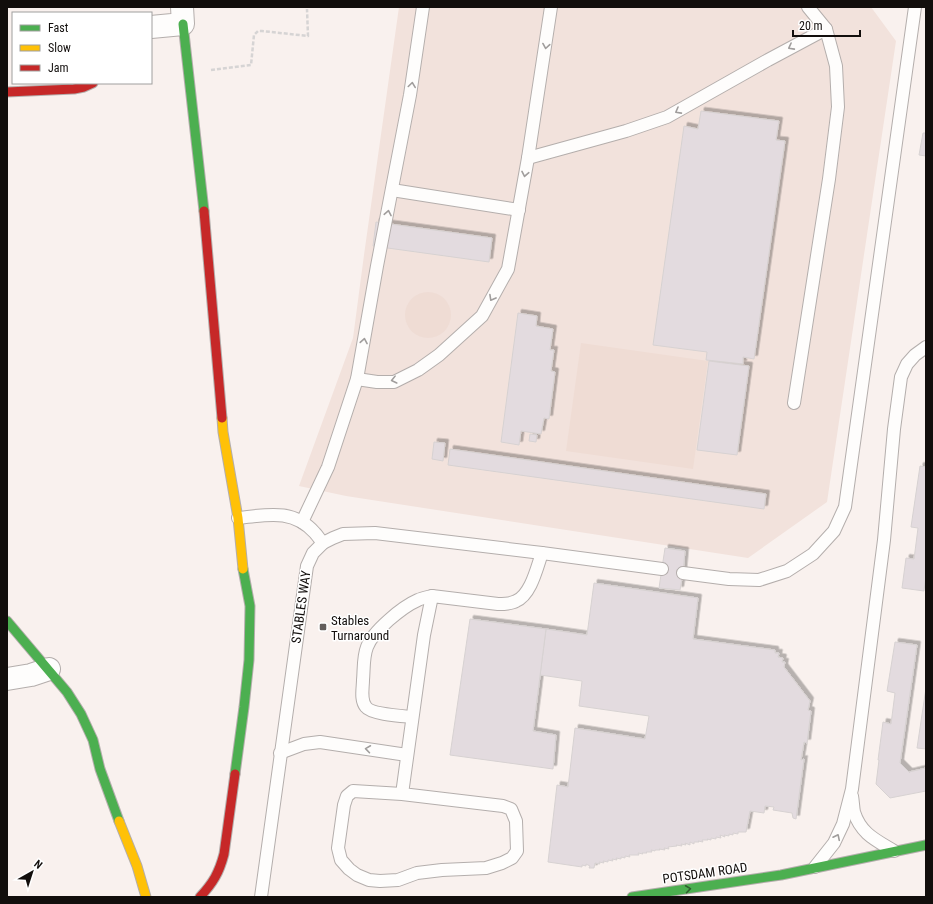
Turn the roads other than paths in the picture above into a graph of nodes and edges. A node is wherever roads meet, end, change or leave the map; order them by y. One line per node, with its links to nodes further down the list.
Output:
1 (423, 7): 11 (lane, one-way to 1)
2 (552, 7): 10 (lane, one-way to 10)
3 (808, 7): 7 (lane)
4 (915, 7): 21 (lane)
5 (183, 15): 6 (street); 16 (street)
6 (152, 27)
7 (826, 29): 10 (lane, one-way to 10); 15 (lane)
8 (91, 84): 9 (street)
9 (7, 92)
10 (528, 158): 12 (lane, one-way to 12)
11 (392, 190): 12 (lane); 14 (lane, one-way to 11)
12 (518, 210): 14 (lane, one-way to 14)
13 (926, 347): 29 (lane)
14 (357, 379): 17 (lane)
15 (794, 403)
16 (238, 518): 17 (lane); 37 (street)
17 (302, 522): 18 (lane)
18 (323, 543): 19 (lane, STABLES WAY); 27 (lane, STABLES WAY)
19 (542, 553): 20 (lane, STABLES WAY); 22 (lane)
20 (662, 569)
21 (683, 573)
22 (432, 596): 26 (lane); 26 (lane)
23 (7, 621): 24 (street)
24 (49, 669): 25 (street); 36 (street)
25 (7, 679)
26 (412, 717): 28 (lane)
27 (280, 753): 28 (lane, one-way to 27); 38 (lane, STABLES WAY)
28 (407, 755): 30 (lane)
29 (852, 789): 32 (lane); 33 (lane, one-way to 29)
30 (402, 794): 30 (lane)
31 (926, 845): 32 (street, POTSDAM ROAD)
32 (894, 851): 33 (street, POTSDAM ROAD)
33 (814, 868): 34 (street, POTSDAM ROAD)
34 (782, 875): 35 (street, POTSDAM ROAD); 39 (street, POTSDAM ROAD, one-way to 34)
35 (724, 893)
36 (146, 897)
37 (200, 897)
38 (260, 897)
39 (632, 897)

